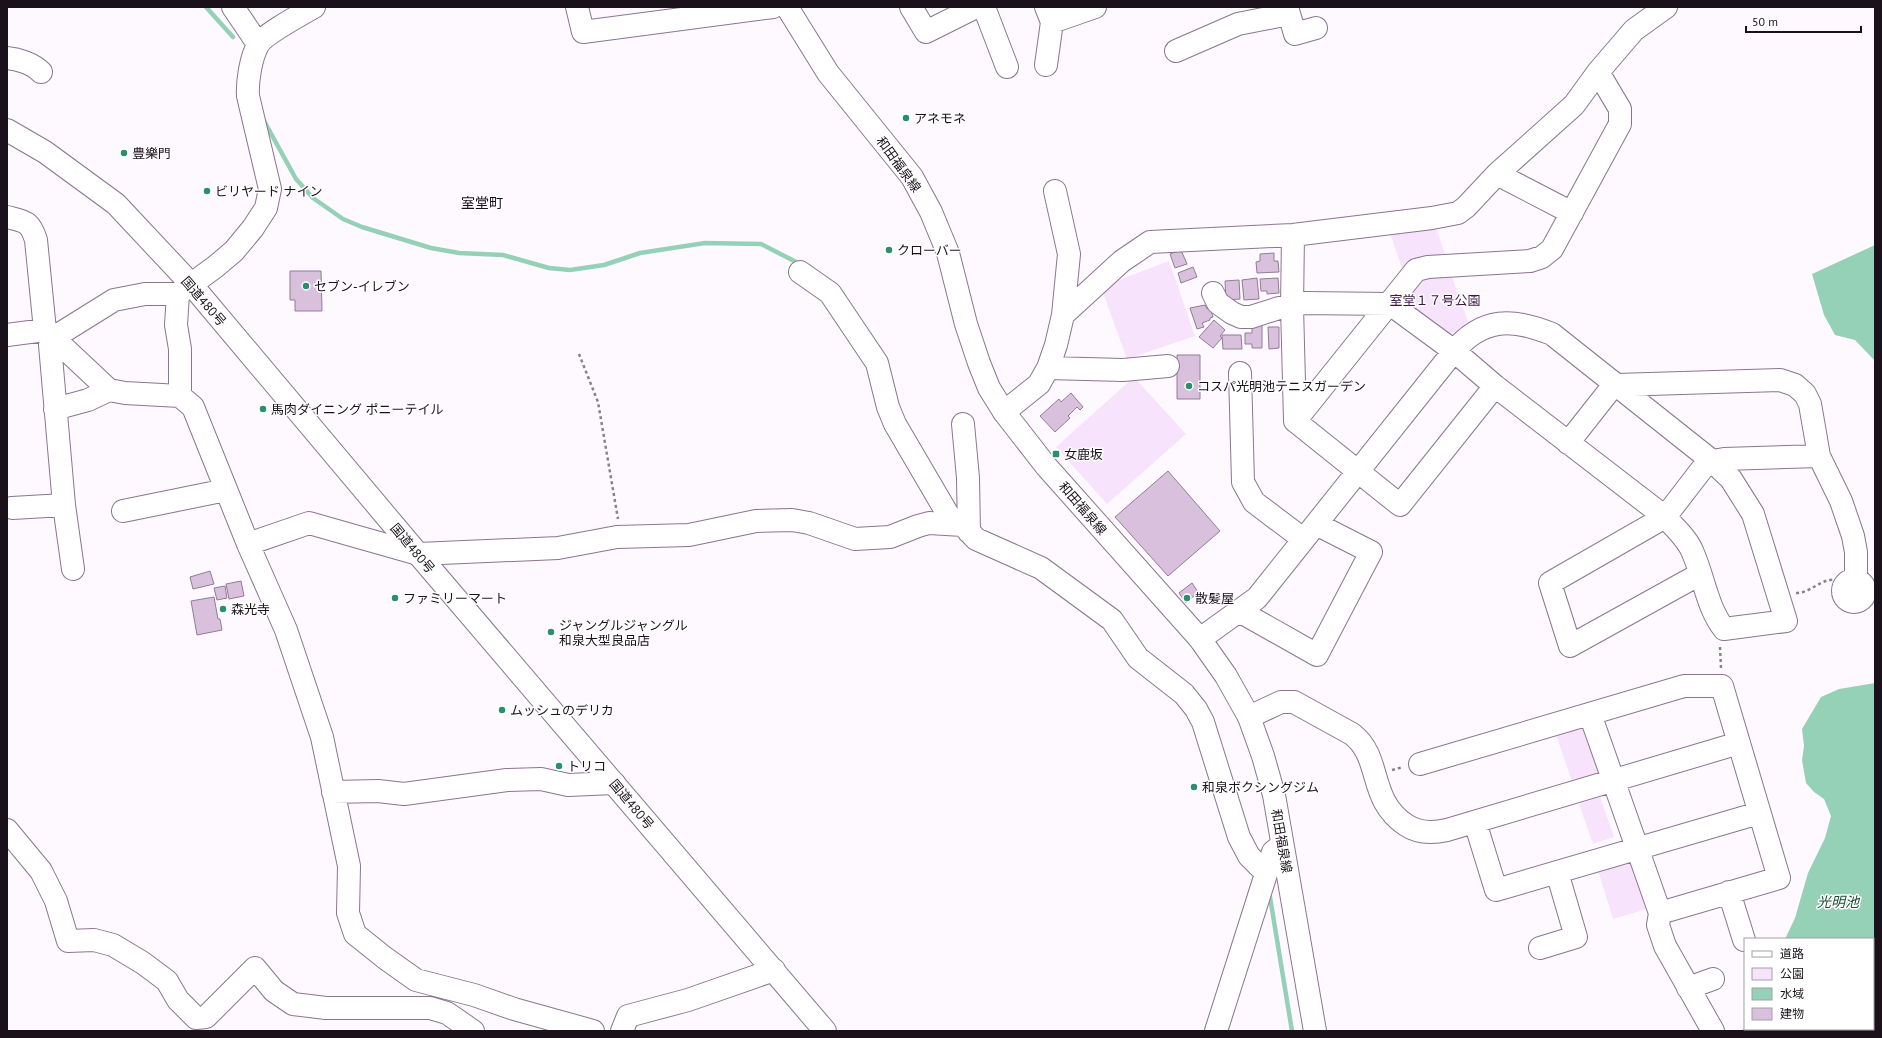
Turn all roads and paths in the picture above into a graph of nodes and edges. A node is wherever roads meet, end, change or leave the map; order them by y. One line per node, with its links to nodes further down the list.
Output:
1 (233, 7): 15 (main road)
2 (314, 7): 15 (main road)
3 (577, 7): 4 (main road)
4 (773, 7)
5 (787, 7): 46 (main road, 和田福泉線)
6 (911, 7): 7 (main road)
7 (976, 7)
8 (984, 7): 19 (main road)
9 (1095, 7): 12 (main road)
10 (1666, 7): 21 (main road)
11 (1288, 11): 13 (main road); 14 (main road)
12 (1049, 14): 18 (main road)
13 (1236, 16): 16 (main road)
14 (1316, 28)
15 (258, 44): 29 (main road)
16 (1189, 50)
17 (7, 58): 20 (main road)
18 (1046, 65)
19 (1007, 68)
20 (41, 72)
21 (1598, 72): 23 (main road); 25 (main road)
22 (7, 130): 29 (main road, 国道480号)
23 (1497, 174): 25 (main road); 27 (main road)
24 (1054, 191): 33 (main road)
25 (1572, 214): 31 (main road)
26 (7, 217): 34 (main road)
27 (1293, 235): 32 (main road); 33 (main road)
28 (800, 272): 58 (main road)
29 (184, 289): 34 (main road); 44 (main road); 62 (main road, 国道480号)
30 (1213, 293): 32 (main road)
31 (1390, 304): 32 (main road); 36 (main road); 47 (main road)
32 (1292, 306): 47 (main road)
33 (1063, 315): 39 (main road)
34 (49, 334): 35 (main road); 43 (main road); 45 (main road)
35 (7, 335)
36 (1454, 351): 41 (main road); 42 (main road); 52 (main road)
37 (579, 354): 60 (path)
38 (1168, 366): 39 (main road)
39 (1048, 368): 46 (main road)
40 (1240, 373): 59 (main road)
41 (1617, 385): 49 (main road); 50 (main road); 51 (main road)
42 (1495, 386): 49 (main road); 52 (main road)
43 (109, 390): 44 (main road); 45 (main road)
44 (180, 396): 53 (main road)
45 (55, 408): 54 (main road)
46 (1004, 412): 69 (main road, 和田福泉線)
47 (1295, 421): 52 (main road)
48 (963, 424): 58 (main road)
49 (1568, 443): 57 (main road)
50 (1819, 456): 51 (main road); 65 (main road)
51 (1712, 461): 57 (main road); 68 (main road)
52 (1357, 472): 59 (main road)
53 (226, 490): 56 (main road); 61 (main road)
54 (64, 505): 55 (main road); 63 (main road)
55 (12, 508)
56 (122, 511)
57 (1665, 517): 64 (main road); 64 (main road)
58 (966, 528): 60 (main road); 85 (main road)
59 (1309, 531): 67 (main road); 67 (main road)
60 (621, 538): 62 (main road)
61 (248, 544): 62 (main road); 78 (main road)
62 (418, 554): 77 (main road, 国道480号)
63 (73, 569)
64 (1700, 574): 68 (main road)
65 (1851, 582): 66 (path)
66 (1790, 592)
67 (1240, 611): 69 (main road)
68 (1724, 629): 70 (path)
69 (1200, 639): 72 (main road, 和田福泉線)
70 (1722, 686): 71 (main road); 73 (main road)
71 (1590, 714): 74 (main road); 76 (main road)
72 (1248, 717): 75 (main road); 82 (main road, 和田福泉線)
73 (1739, 743): 76 (main road); 79 (main road)
74 (1420, 764): 75 (path)
75 (1374, 775): 80 (main road)
76 (1614, 781): 80 (main road); 83 (main road)
77 (614, 783): 78 (main road); 90 (main road, 国道480号)
78 (333, 792): 94 (main road)
79 (1759, 813): 83 (main road); 86 (main road)
80 (1475, 822): 84 (main road)
81 (7, 830): 93 (main road)
82 (1282, 845): 85 (main road); 98 (main road, 和田福泉線)
83 (1637, 849): 84 (main road); 87 (main road)
84 (1557, 872): 89 (main road)
85 (1266, 873): 97 (main road)
86 (1730, 892): 87 (main road); 88 (main road)
87 (1660, 913): 92 (main road)
88 (1746, 930)
89 (1540, 948)
90 (774, 970): 95 (main road); 96 (main road, 国道480号)
91 (1713, 979): 92 (main road)
92 (1688, 988): 99 (main road)
93 (473, 1031)
94 (593, 1031)
95 (622, 1031)
96 (825, 1031)
97 (1216, 1031)
98 (1315, 1031)
99 (1713, 1031)

